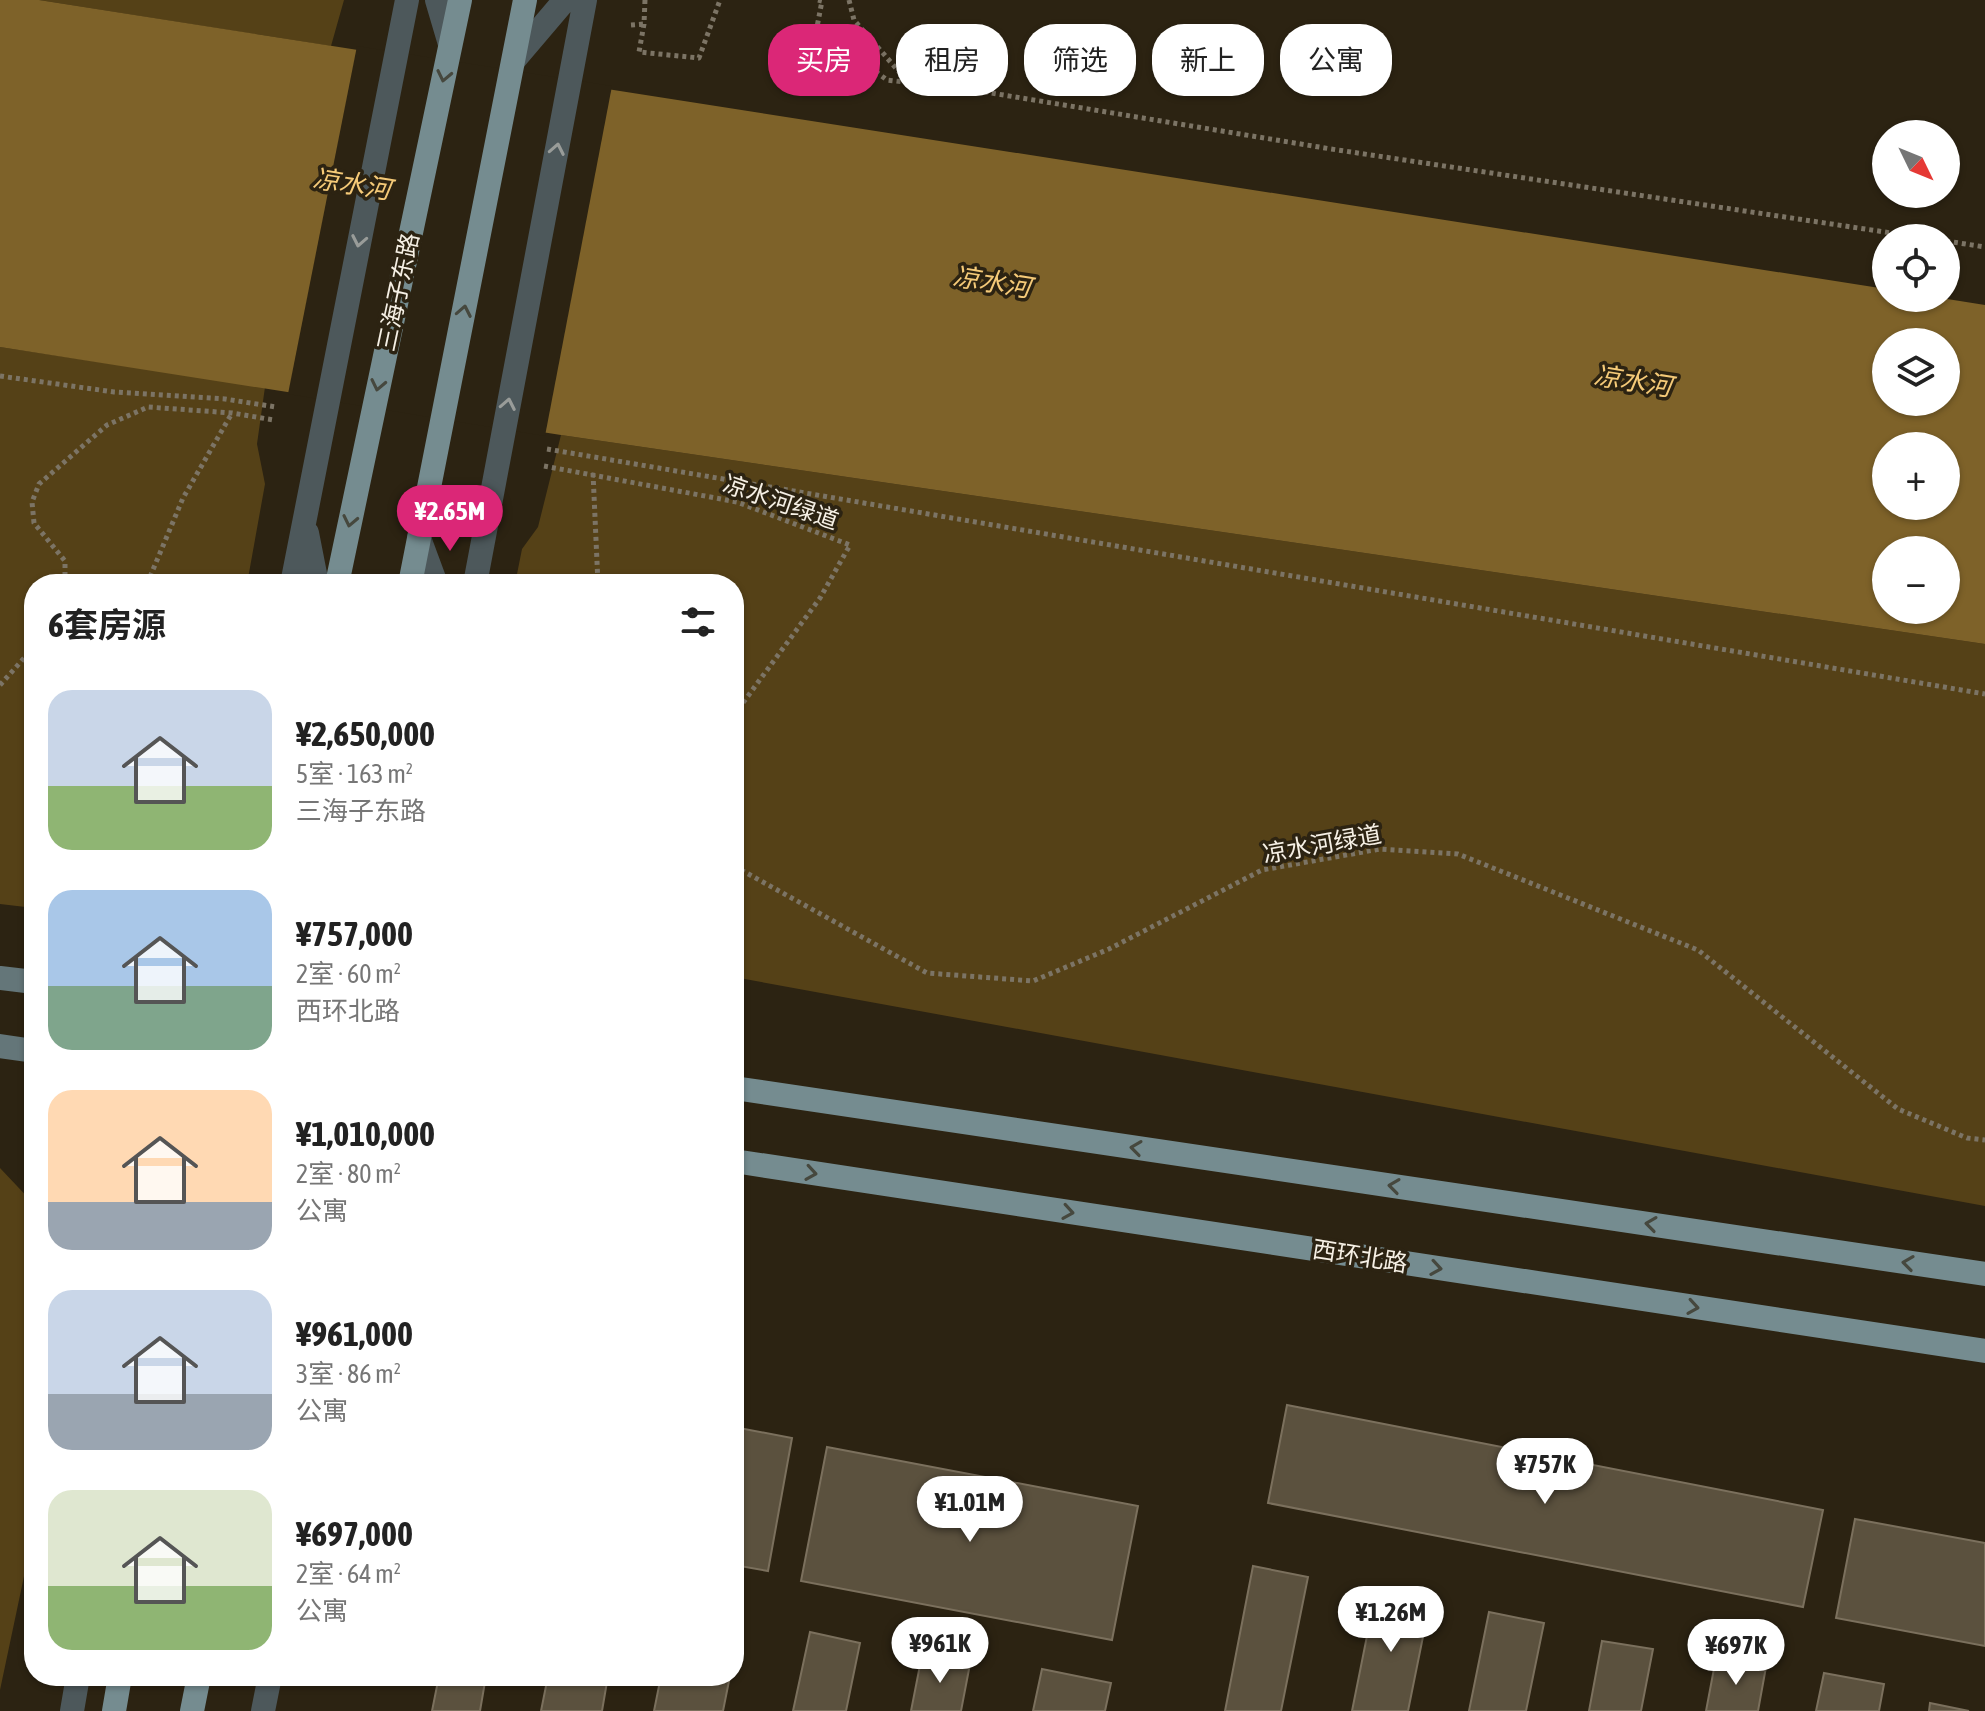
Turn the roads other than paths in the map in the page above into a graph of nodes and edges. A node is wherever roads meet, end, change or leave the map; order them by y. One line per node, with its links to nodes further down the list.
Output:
1 (407, 0): 8 (street, one-way to 8)
2 (437, 0): 6 (street)
3 (460, 0): 6 (main road, 三海子东路)
4 (525, 0): 7 (main road)
5 (575, 1): 7 (street); 15 (street, one-way to 5)
6 (450, 44): 12 (main road, 三海子东路, one-way to 12)
7 (514, 60): 9 (main road, one-way to 7)
8 (304, 519): 10 (street); 11 (street)
9 (419, 538): 13 (main road); 14 (street)
10 (294, 574)
11 (315, 574)
12 (339, 574)
13 (412, 574)
14 (432, 574)
15 (477, 574)
16 (0, 978): 17 (main road)
17 (24, 981)
18 (0, 1046): 19 (main road)
19 (24, 1050)
20 (744, 1089): 22 (main road, one-way to 20)
21 (744, 1163): 23 (main road, 西环北路, one-way to 23)
22 (1985, 1274)
23 (1985, 1351)
24 (76, 1686): 28 (street)
25 (118, 1686): 29 (main road)
26 (197, 1686): 30 (main road)
27 (268, 1686): 31 (street)
28 (72, 1711)
29 (114, 1711)
30 (192, 1711)
31 (263, 1711)

